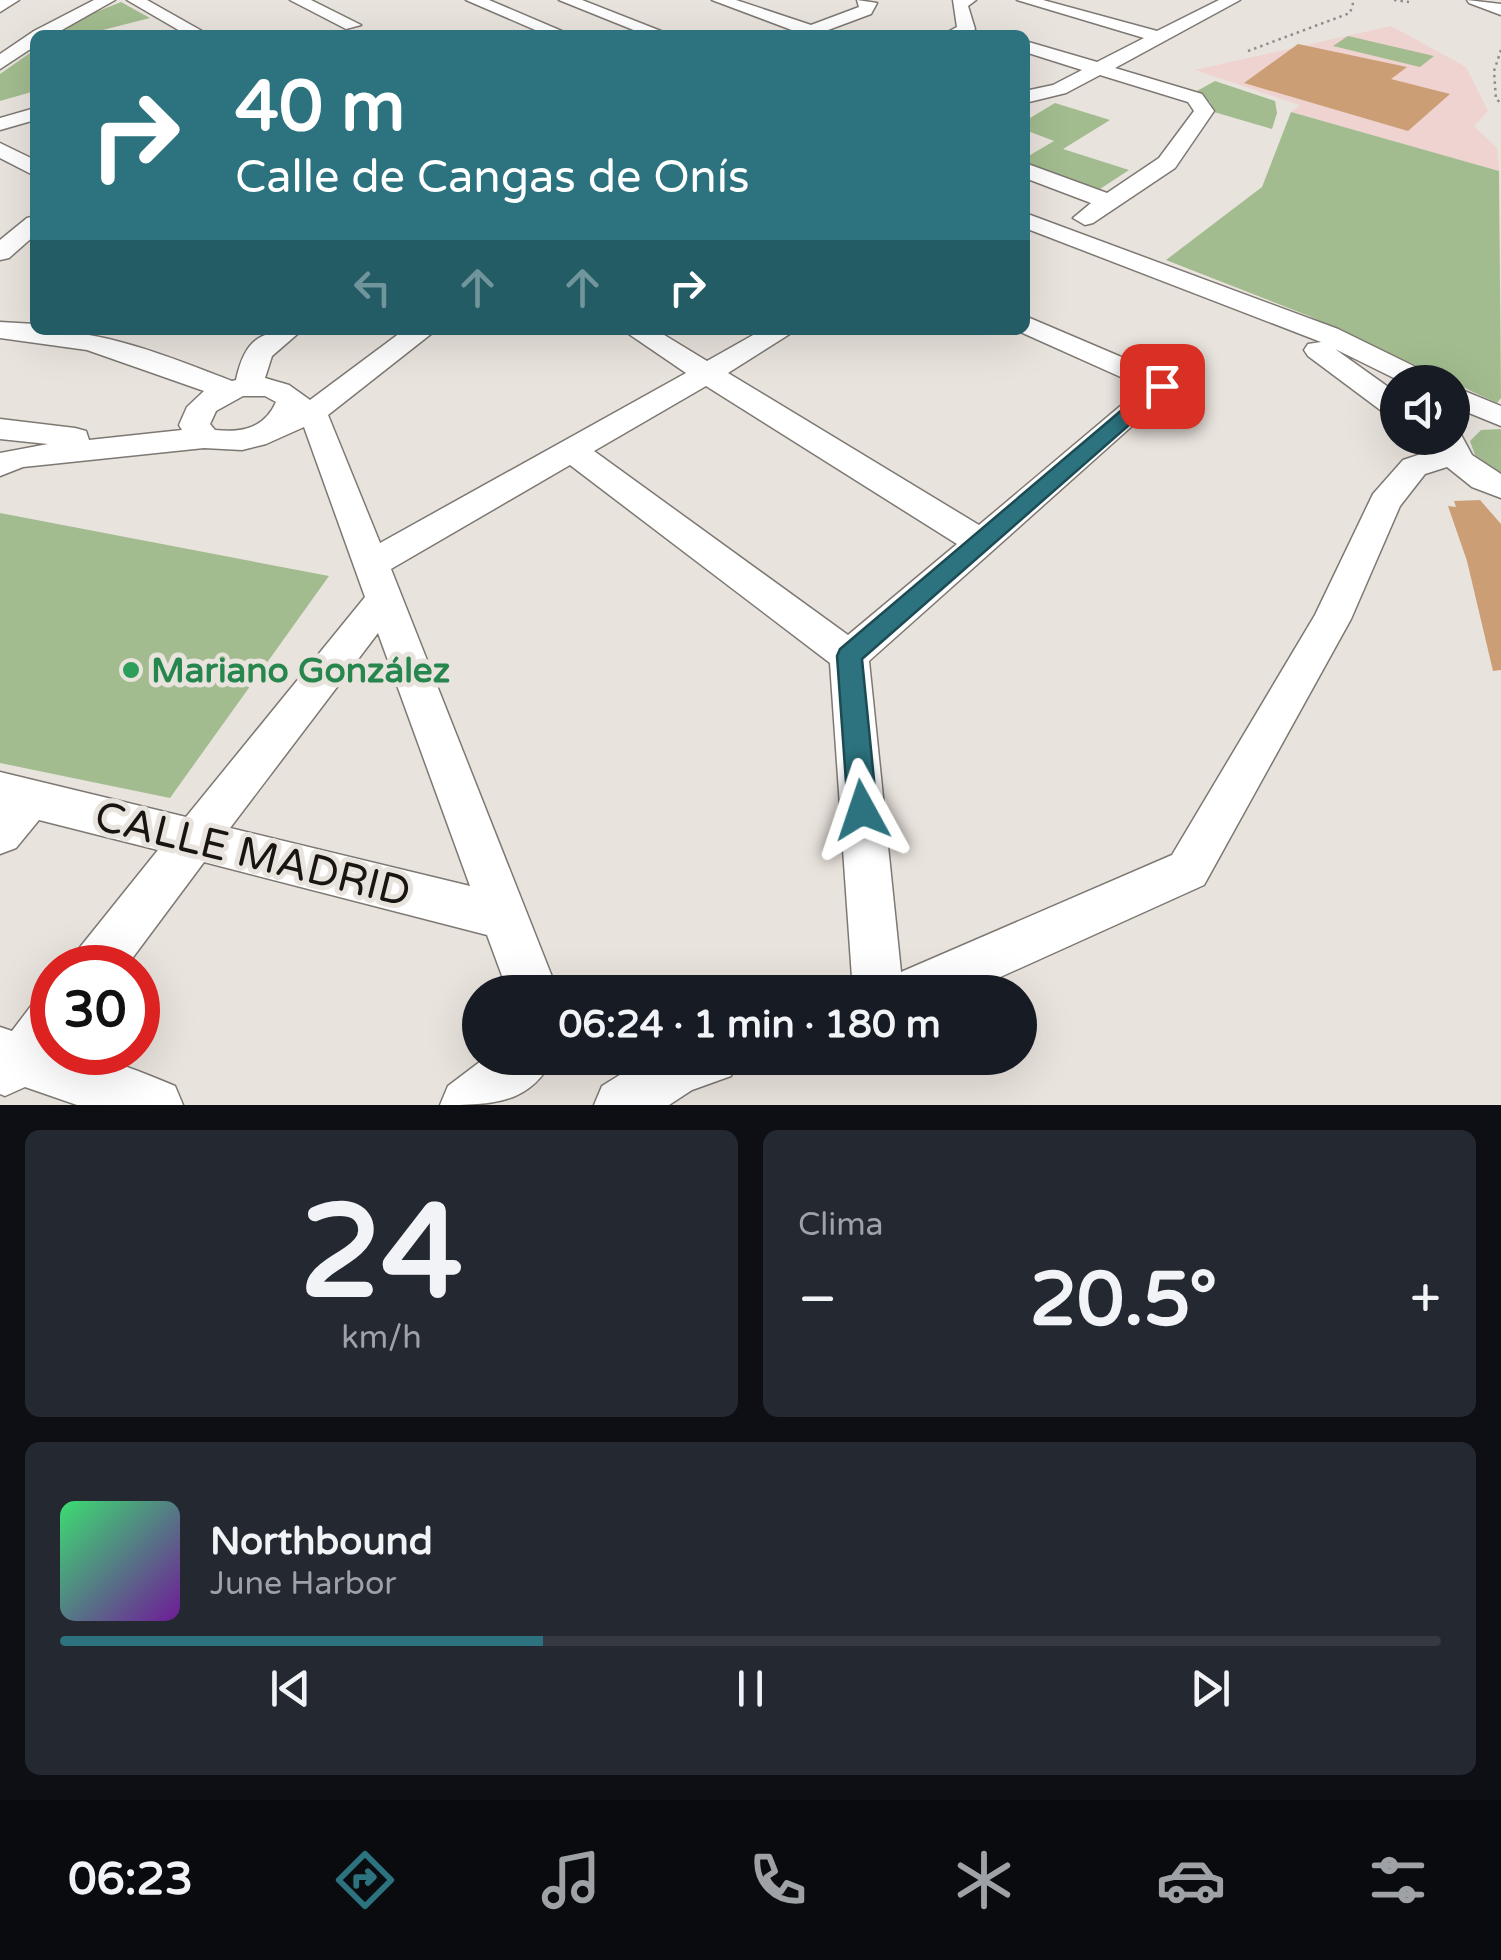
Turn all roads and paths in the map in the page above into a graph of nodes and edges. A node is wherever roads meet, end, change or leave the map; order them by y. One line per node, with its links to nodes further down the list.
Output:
1 (11, 0): 17 (street)
2 (107, 0): 19 (street)
3 (135, 0): 20 (street)
4 (298, 0): 21 (street)
5 (474, 0): 22 (street)
6 (604, 0): 16 (street)
7 (720, 0): 24 (street)
8 (865, 0): 25 (street)
9 (968, 0): 26 (street)
10 (1024, 0): 27 (street)
11 (1232, 0): 27 (street)
12 (1354, 0): 33 (path)
13 (1394, 0): 15 (path)
14 (1476, 0): 18 (street)
15 (1409, 2)
16 (576, 3): 23 (street)
17 (0, 7)
18 (1501, 10)
19 (52, 30)
20 (191, 30)
21 (335, 30)
22 (549, 30)
23 (649, 30)
24 (809, 30)
25 (824, 30)
26 (959, 30)
27 (1158, 37): 35 (street)
28 (30, 39): 29 (street)
29 (0, 41)
30 (30, 42): 34 (street)
31 (1030, 48): 35 (street)
32 (1501, 50): 37 (path)
33 (1248, 51)
34 (0, 62)
35 (1098, 68): 36 (street); 43 (street)
36 (1030, 96)
37 (1501, 103)
38 (30, 115): 39 (street)
39 (0, 124)
40 (0, 149): 41 (street)
41 (30, 166)
42 (1030, 172): 43 (street)
43 (1109, 202): 44 (street)
44 (1085, 218)
45 (1030, 222): 49 (street)
46 (30, 226): 47 (street)
47 (2, 250): 48 (street)
48 (30, 250)
49 (1196, 288): 58 (street); 62 (street)
50 (1030, 326): 76 (street)
51 (58, 335): 57 (street)
52 (135, 335): 57 (street)
53 (280, 335): 61 (street)
54 (415, 335): 59 (street)
55 (644, 335): 60 (street)
56 (773, 335): 60 (street)
57 (116, 346): 61 (street)
58 (1389, 365)
59 (362, 373): 66 (street); 66 (street)
60 (706, 374): 71 (street); 76 (street)
61 (240, 389): 66 (street); 67 (street)
62 (1380, 396)
63 (1470, 403): 64 (street)
64 (1501, 418): 65 (street)
65 (1470, 420)
66 (307, 421): 69 (street); 69 (street); 77 (street)
67 (200, 427): 69 (street); 70 (street)
68 (0, 429): 70 (street)
69 (255, 436)
70 (123, 444): 74 (street)
71 (573, 450): 77 (street); 78 (street)
72 (1430, 455): 86 (street)
73 (1460, 455): 75 (street)
74 (0, 466)
75 (1501, 487)
76 (980, 542): 78 (street)
77 (377, 582): 81 (street); 82 (street)
78 (849, 656): 85 (street)
79 (15, 795): 80 (street); 81 (street, CALLE MADRID)
80 (0, 834)
81 (196, 838): 82 (street, CALLE MADRID); 83 (street)
82 (506, 917): 84 (street)
83 (112, 945)
84 (527, 975)
85 (877, 975)
86 (950, 975)
87 (19, 1052): 90 (street)
88 (505, 1075): 91 (street)
89 (662, 1075): 92 (street)
90 (156, 1105)
91 (467, 1105)
92 (621, 1105)

